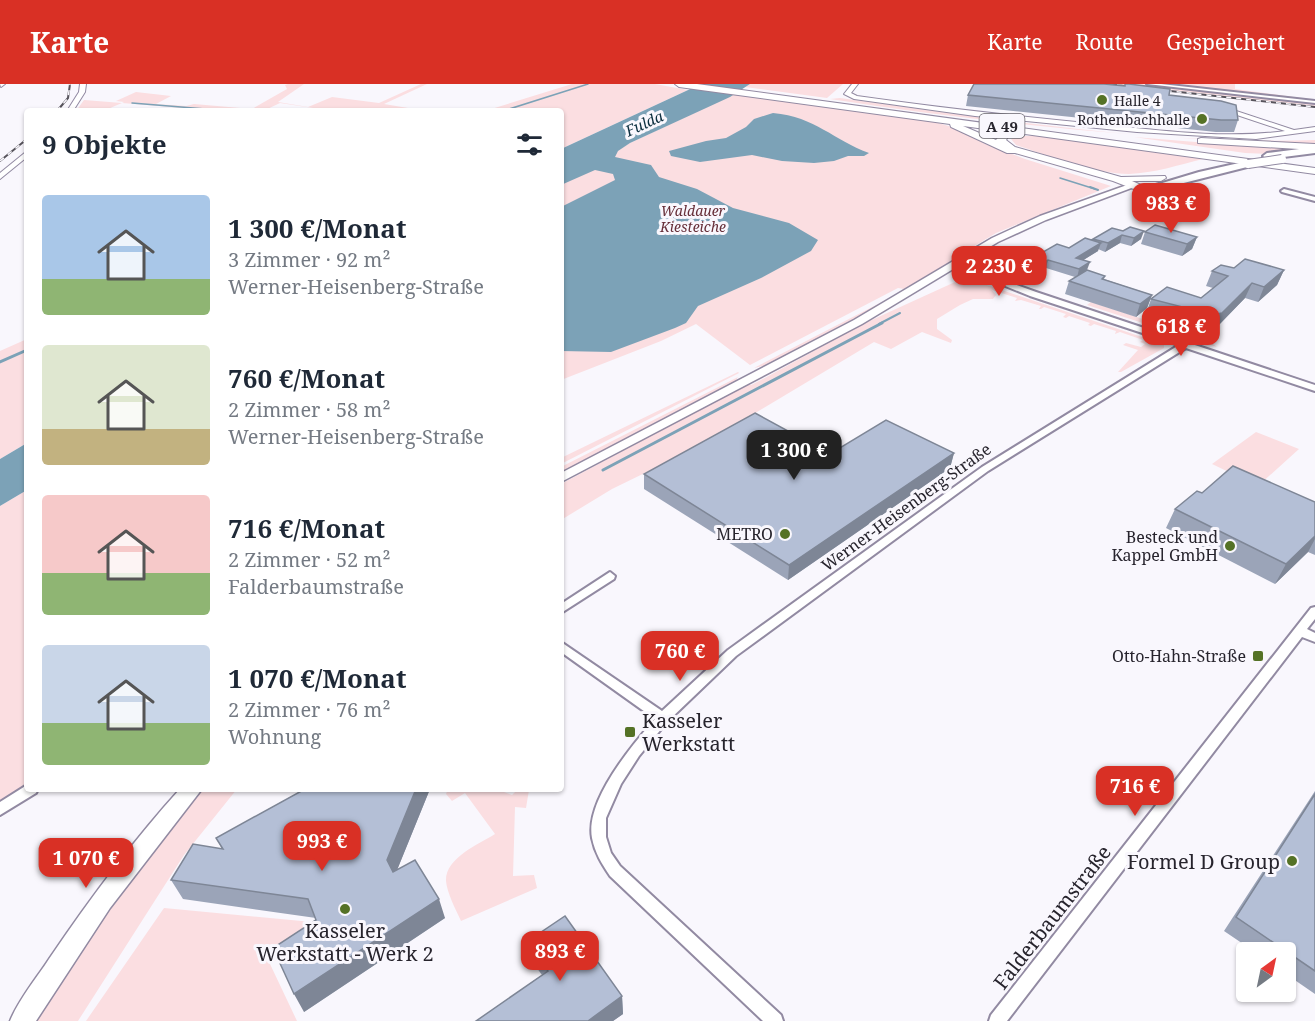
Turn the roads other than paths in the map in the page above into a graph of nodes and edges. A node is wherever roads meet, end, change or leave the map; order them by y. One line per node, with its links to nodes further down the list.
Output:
1 (83, 84): 9 (street)
2 (679, 84): 7 (highway, A 49)
3 (699, 84): 7 (highway, A 49)
4 (855, 84): 13 (street)
5 (1149, 84): 6 (street)
6 (1315, 102)
7 (837, 104): 10 (highway, A 49); 11 (highway, A 49)
8 (1217, 106): 13 (street)
9 (72, 108)
10 (904, 114): 14 (highway, A 49); 19 (highway)
11 (1002, 123): 15 (highway); 17 (highway, A 49)
12 (1315, 129): 13 (street)
13 (1296, 133)
14 (1100, 140): 17 (highway, A 49); 20 (highway)
15 (1315, 150): 21 (main road); 22 (main road, bridge)
16 (24, 156): 18 (street)
17 (1315, 169)
18 (0, 177)
19 (1096, 177): 22 (highway); 24 (highway)
20 (1109, 177): 21 (highway); 22 (highway)
21 (1161, 178): 22 (main road)
22 (1136, 188): 24 (main road); 26 (main road)
23 (1284, 191): 25 (street)
24 (1114, 192): 26 (main road)
25 (1315, 199)
26 (966, 265): 27 (main road); 27 (main road); 28 (street)
27 (858, 322): 30 (main road)
28 (1185, 345): 29 (street); 37 (street, Werner-Heisenberg-Straße)
29 (1315, 388)
30 (564, 476)
31 (610, 576): 32 (street)
32 (564, 607)
33 (1315, 611): 34 (street, Falderbaumstraße)
34 (1300, 631): 35 (street); 43 (street, Falderbaumstraße)
35 (1315, 638)
36 (564, 648): 37 (street)
37 (663, 718): 42 (street, Werner-Heisenberg-Straße)
38 (26, 792): 40 (street)
39 (189, 792): 41 (main road)
40 (0, 809)
41 (22, 1021)
42 (775, 1021)
43 (997, 1021)

